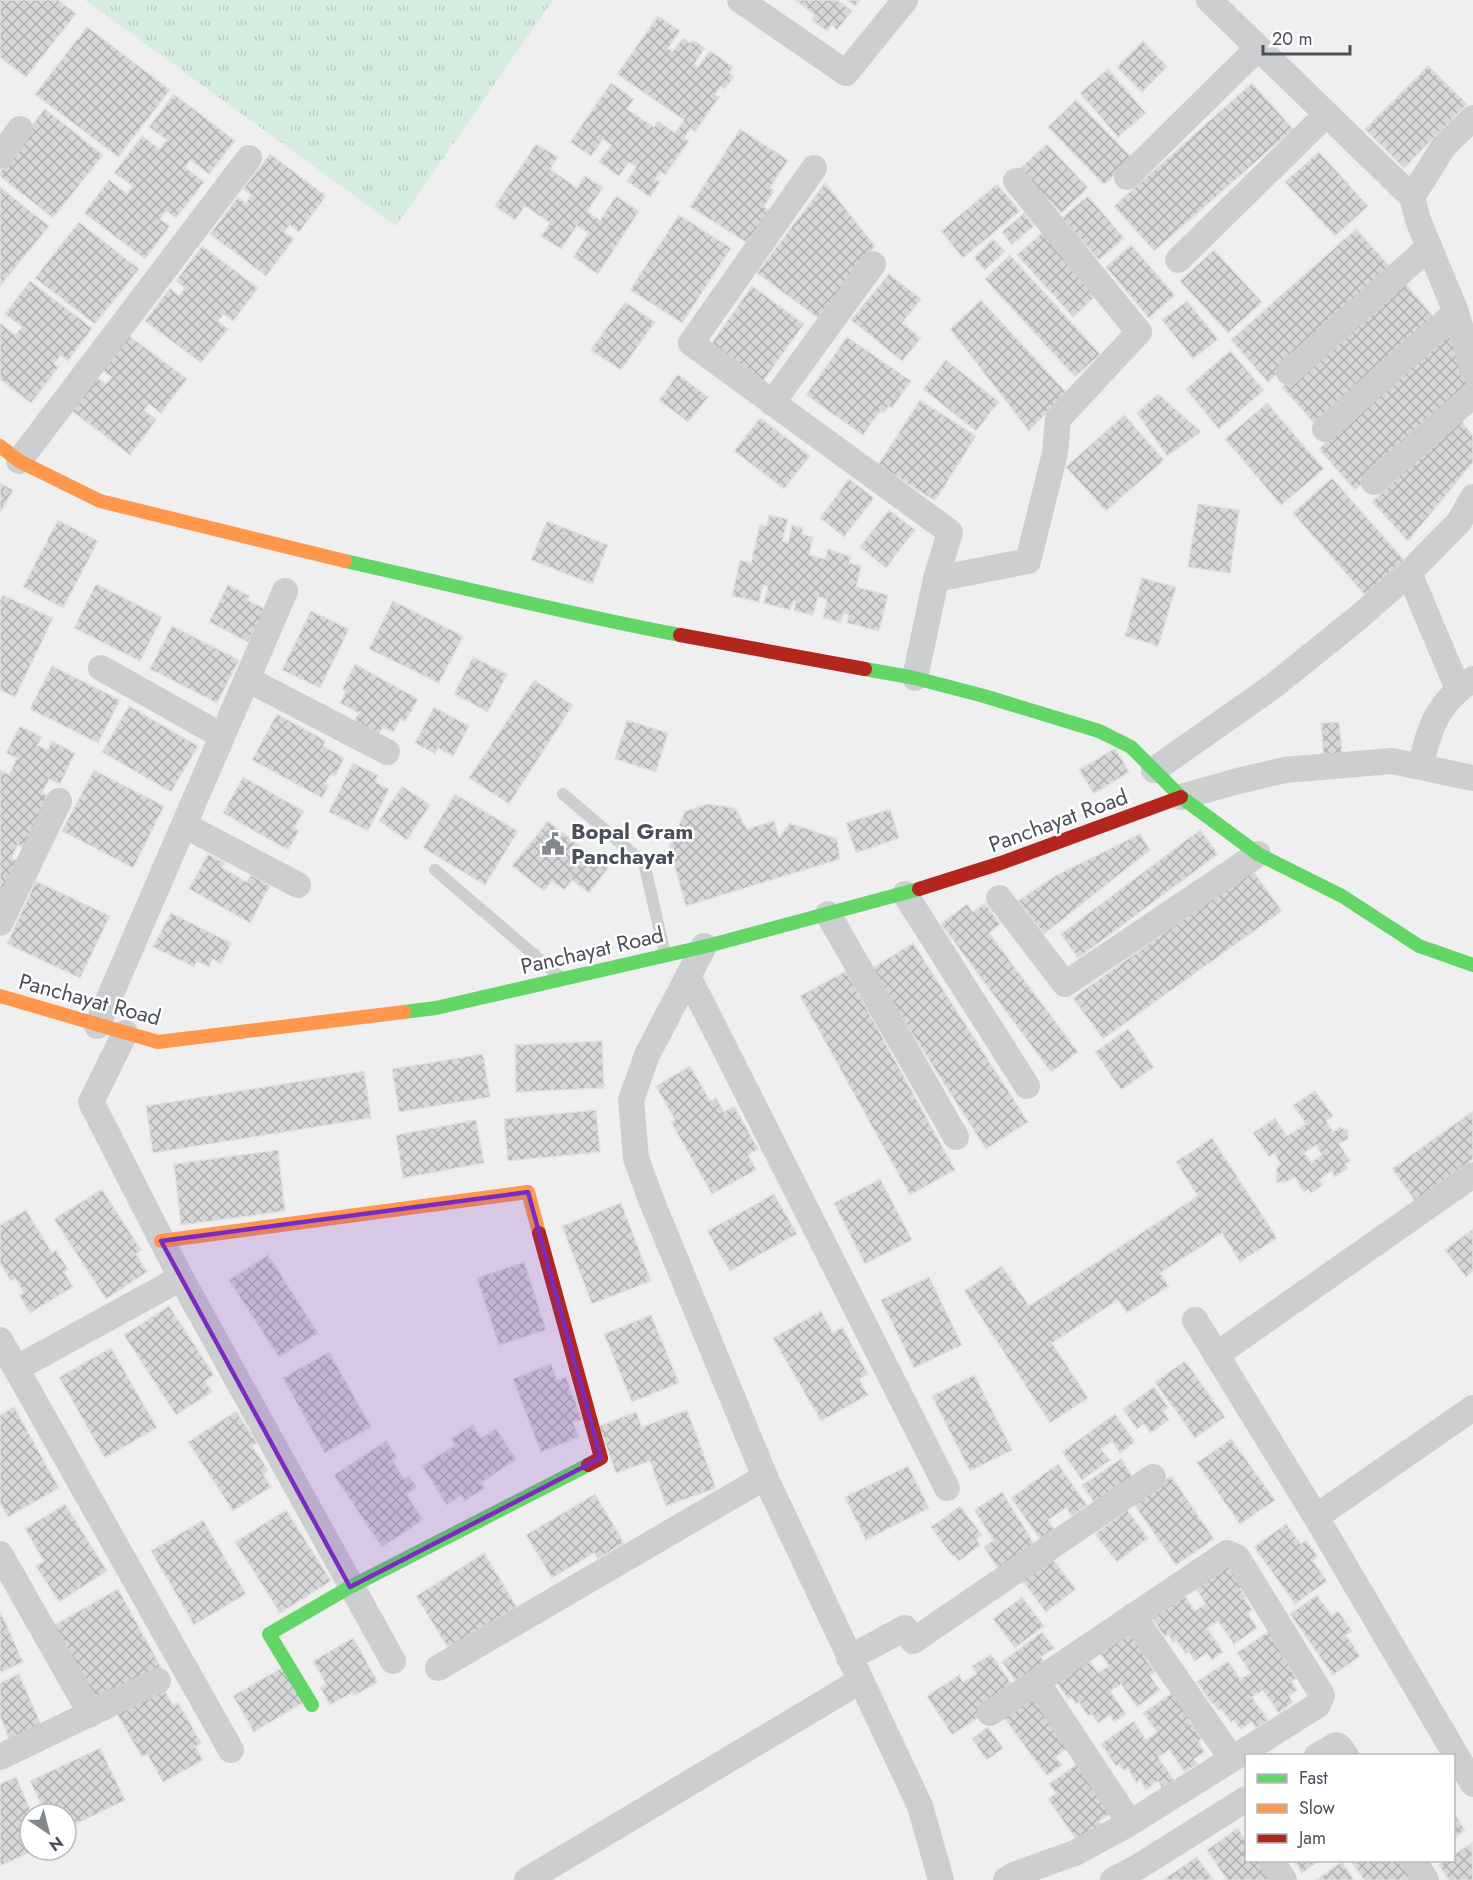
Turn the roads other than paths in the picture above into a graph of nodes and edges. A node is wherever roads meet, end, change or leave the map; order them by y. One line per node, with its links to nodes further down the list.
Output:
1 (740, 0): 2 (street)
2 (906, 0)
3 (1209, 0): 4 (street)
4 (1258, 48): 5 (street); 11 (street)
5 (1327, 114): 13 (street); 15 (street)
6 (1473, 118): 13 (street)
7 (20, 129): 8 (street)
8 (0, 156)
9 (249, 158): 23 (street)
10 (814, 168): 21 (street)
11 (1127, 177)
12 (1016, 181): 27 (street)
13 (1412, 197): 14 (street)
14 (1429, 247): 17 (street); 19 (street)
15 (1178, 260)
16 (873, 264): 21 (street)
17 (1456, 312): 18 (street); 22 (street)
18 (1473, 371)
19 (1289, 372)
20 (1473, 395): 24 (street)
21 (772, 403): 27 (street)
22 (1325, 429)
23 (10, 453): 30 (street)
24 (1374, 482)
25 (1473, 498): 26 (street)
26 (1409, 573): 32 (street); 36 (street)
27 (936, 579): 30 (street)
28 (285, 591): 31 (street)
29 (101, 668): 33 (street)
30 (915, 678): 36 (street)
31 (247, 679): 33 (street); 34 (street)
32 (1466, 684): 35 (street)
33 (222, 736): 41 (street)
34 (387, 752)
35 (1420, 765): 37 (street); 39 (street)
36 (1154, 770): 39 (street)
37 (1473, 778)
38 (563, 794): 50 (lane)
39 (1181, 797): 42 (street); 45 (street, Panchayat Road)
40 (59, 801): 48 (street)
41 (184, 825): 44 (street); 55 (street)
42 (1258, 854): 46 (street); 51 (street)
43 (435, 870): 53 (lane)
44 (298, 885)
45 (905, 894): 47 (street, Panchayat Road); 57 (street)
46 (999, 898)
47 (828, 914): 49 (street, Panchayat Road); 58 (street)
48 (0, 923)
49 (704, 946): 50 (street, Panchayat Road); 52 (street)
50 (665, 955): 53 (street, Panchayat Road)
51 (1473, 964)
52 (688, 976): 68 (street); 69 (street)
53 (562, 979): 56 (street, Panchayat Road)
54 (0, 996): 55 (street, Panchayat Road)
55 (97, 1026): 56 (street, Panchayat Road)
56 (125, 1033): 60 (street)
57 (1027, 1086)
58 (956, 1137)
59 (1473, 1175): 64 (street)
60 (161, 1241): 61 (street); 72 (street)
61 (181, 1278): 65 (street); 72 (street)
62 (1195, 1320): 64 (street)
63 (0, 1340): 65 (street)
64 (1216, 1355): 70 (street)
65 (17, 1368): 82 (street)
66 (1473, 1408): 70 (street)
67 (1153, 1476): 76 (street)
68 (765, 1478): 75 (street); 76 (street)
69 (947, 1488)
70 (1316, 1517): 87 (street)
71 (3, 1567): 81 (street)
72 (350, 1587): 74 (street); 79 (street)
73 (1133, 1616): 78 (street); 86 (street); 86 (street)
74 (393, 1661)
75 (438, 1668)
76 (855, 1669): 93 (street); 94 (street)
77 (158, 1681): 81 (street)
78 (1037, 1682): 80 (street); 89 (street)
79 (312, 1705)
80 (990, 1713)
81 (91, 1714): 85 (street)
82 (231, 1750)
83 (1319, 1754): 84 (street)
84 (1345, 1754)
85 (0, 1757)
86 (1232, 1759): 89 (street)
87 (1473, 1784)
88 (1243, 1810): 92 (street)
89 (1130, 1823): 95 (street)
90 (1272, 1862): 97 (street)
91 (1414, 1862): 98 (street)
92 (1142, 1874): 96 (street)
93 (527, 1880)
94 (941, 1880)
95 (1006, 1880)
96 (1113, 1880)
97 (1284, 1880)
98 (1426, 1880)

